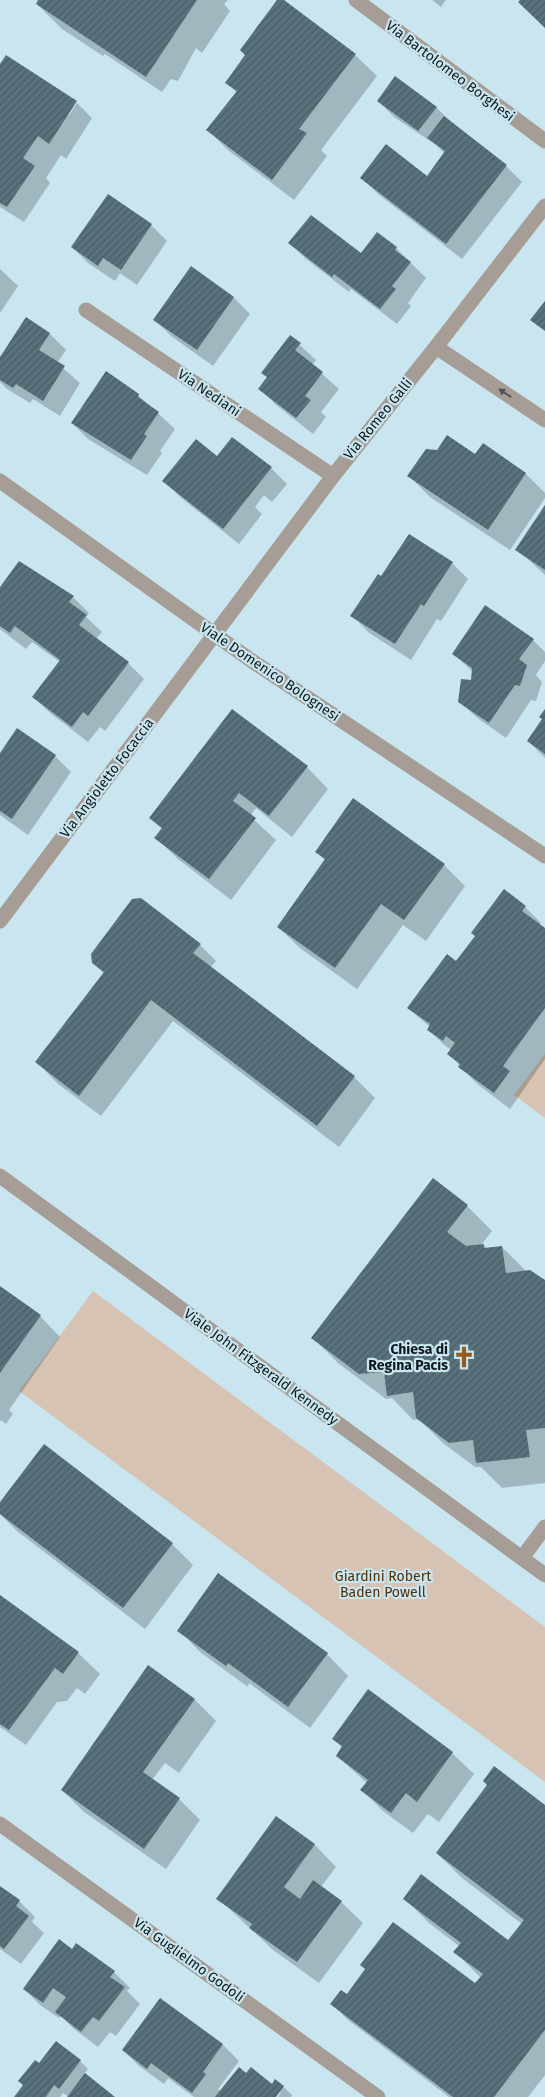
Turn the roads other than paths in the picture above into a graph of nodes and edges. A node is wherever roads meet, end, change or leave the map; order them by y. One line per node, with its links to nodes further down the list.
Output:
1 (356, 0): 2 (street, Via Bartolomeo Borghesi)
2 (545, 141)
3 (545, 206): 5 (street, Via Romeo Galli)
4 (86, 310): 7 (street, Via Nediani)
5 (436, 347): 6 (street, one-way to 5); 7 (street, Via Romeo Galli)
6 (545, 420)
7 (333, 476): 9 (street, Via Romeo Galli)
8 (0, 481): 9 (street, Viale Domenico Bolognesi)
9 (214, 635): 10 (street, Viale Domenico Bolognesi); 11 (street, Via Angioletto Focaccia)
10 (545, 856)
11 (0, 921)
12 (0, 1176): 14 (street, Viale John Fitzgerald Kennedy)
13 (545, 1527): 14 (street)
14 (522, 1558): 15 (street, Viale John Fitzgerald Kennedy)
15 (545, 1576)
16 (0, 1824): 17 (street, Via Guglielmo Godoli)
17 (378, 2097)

